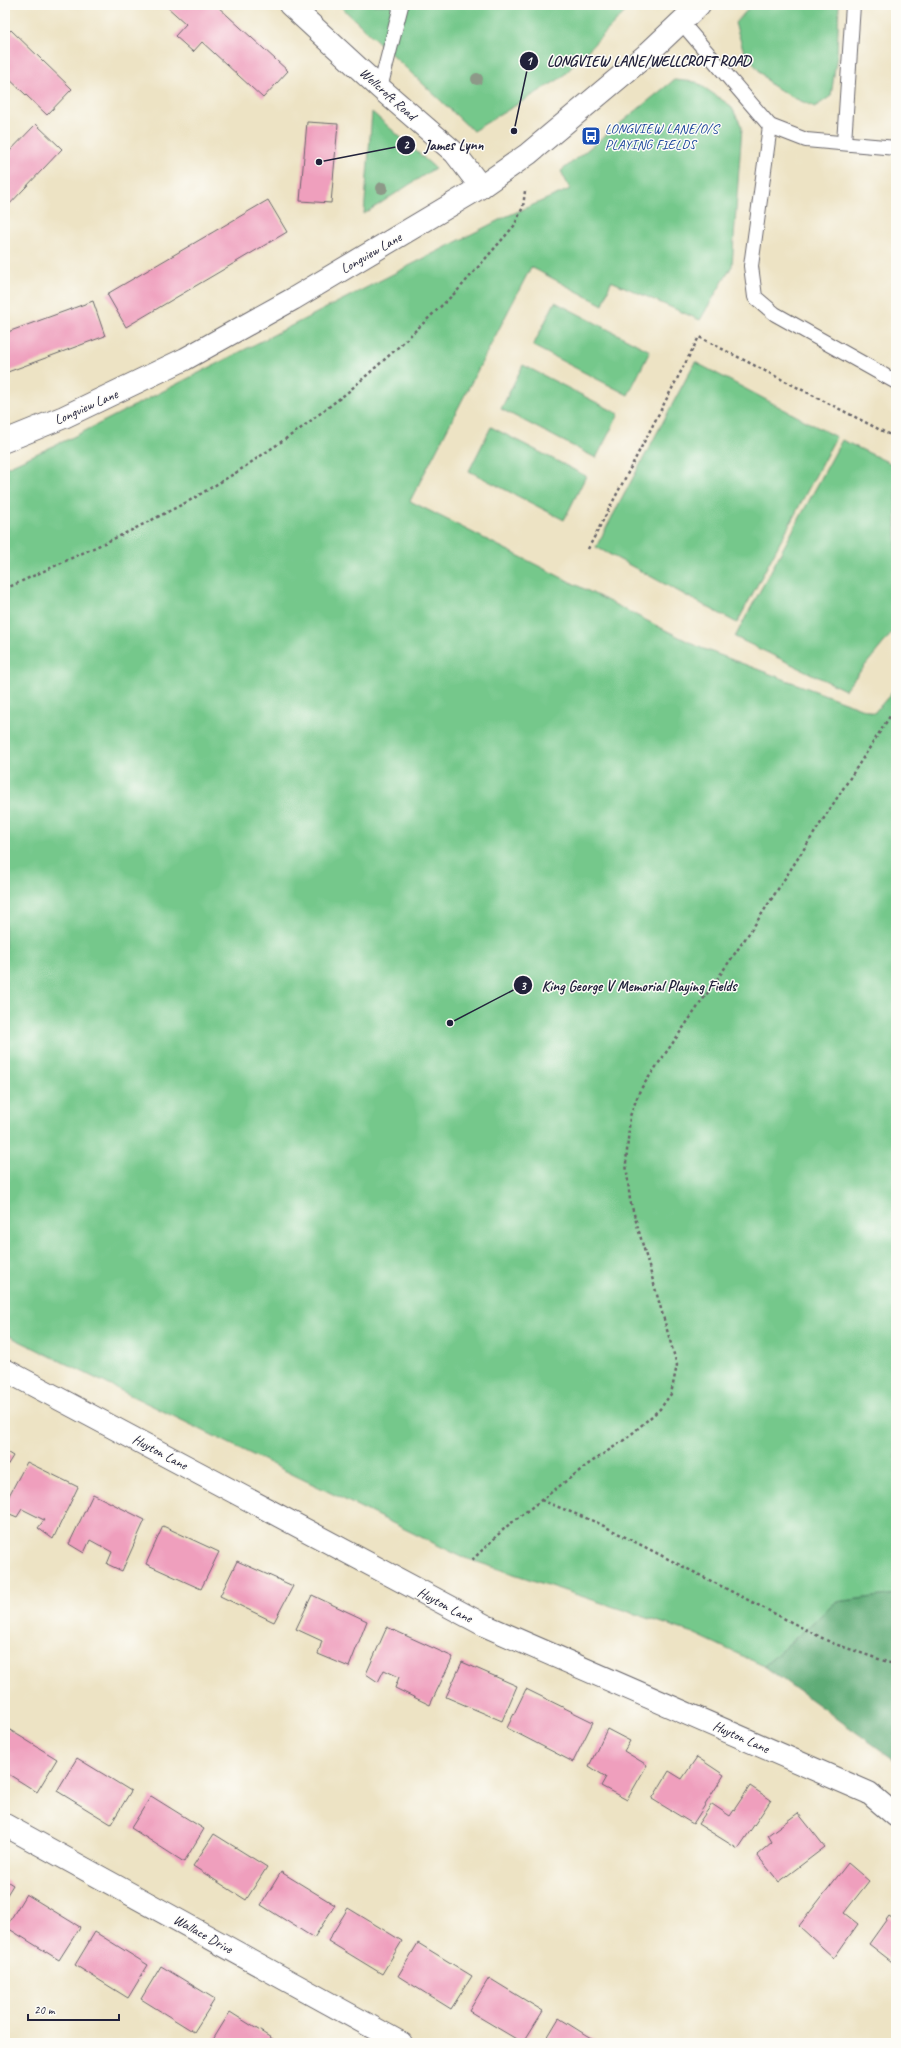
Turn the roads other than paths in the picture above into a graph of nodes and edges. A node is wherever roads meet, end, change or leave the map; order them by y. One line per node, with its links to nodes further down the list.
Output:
1 (290, 5): 6 (street, Wellcroft Road)
2 (398, 5): 6 (lane)
3 (699, 5): 5 (street, Longview Lane)
4 (853, 5): 8 (lane)
5 (682, 23): 7 (lane); 10 (street, Longview Lane)
6 (380, 88): 10 (street, Wellcroft Road)
7 (770, 126): 8 (lane); 11 (lane)
8 (844, 143): 9 (lane)
9 (896, 148)
10 (481, 187): 12 (street, Longview Lane)
11 (896, 382)
12 (5, 441)
13 (5, 1370): 14 (street, Huyton Lane)
14 (896, 1816)
15 (5, 1825): 16 (street, Wallace Drive)
16 (401, 2043)

